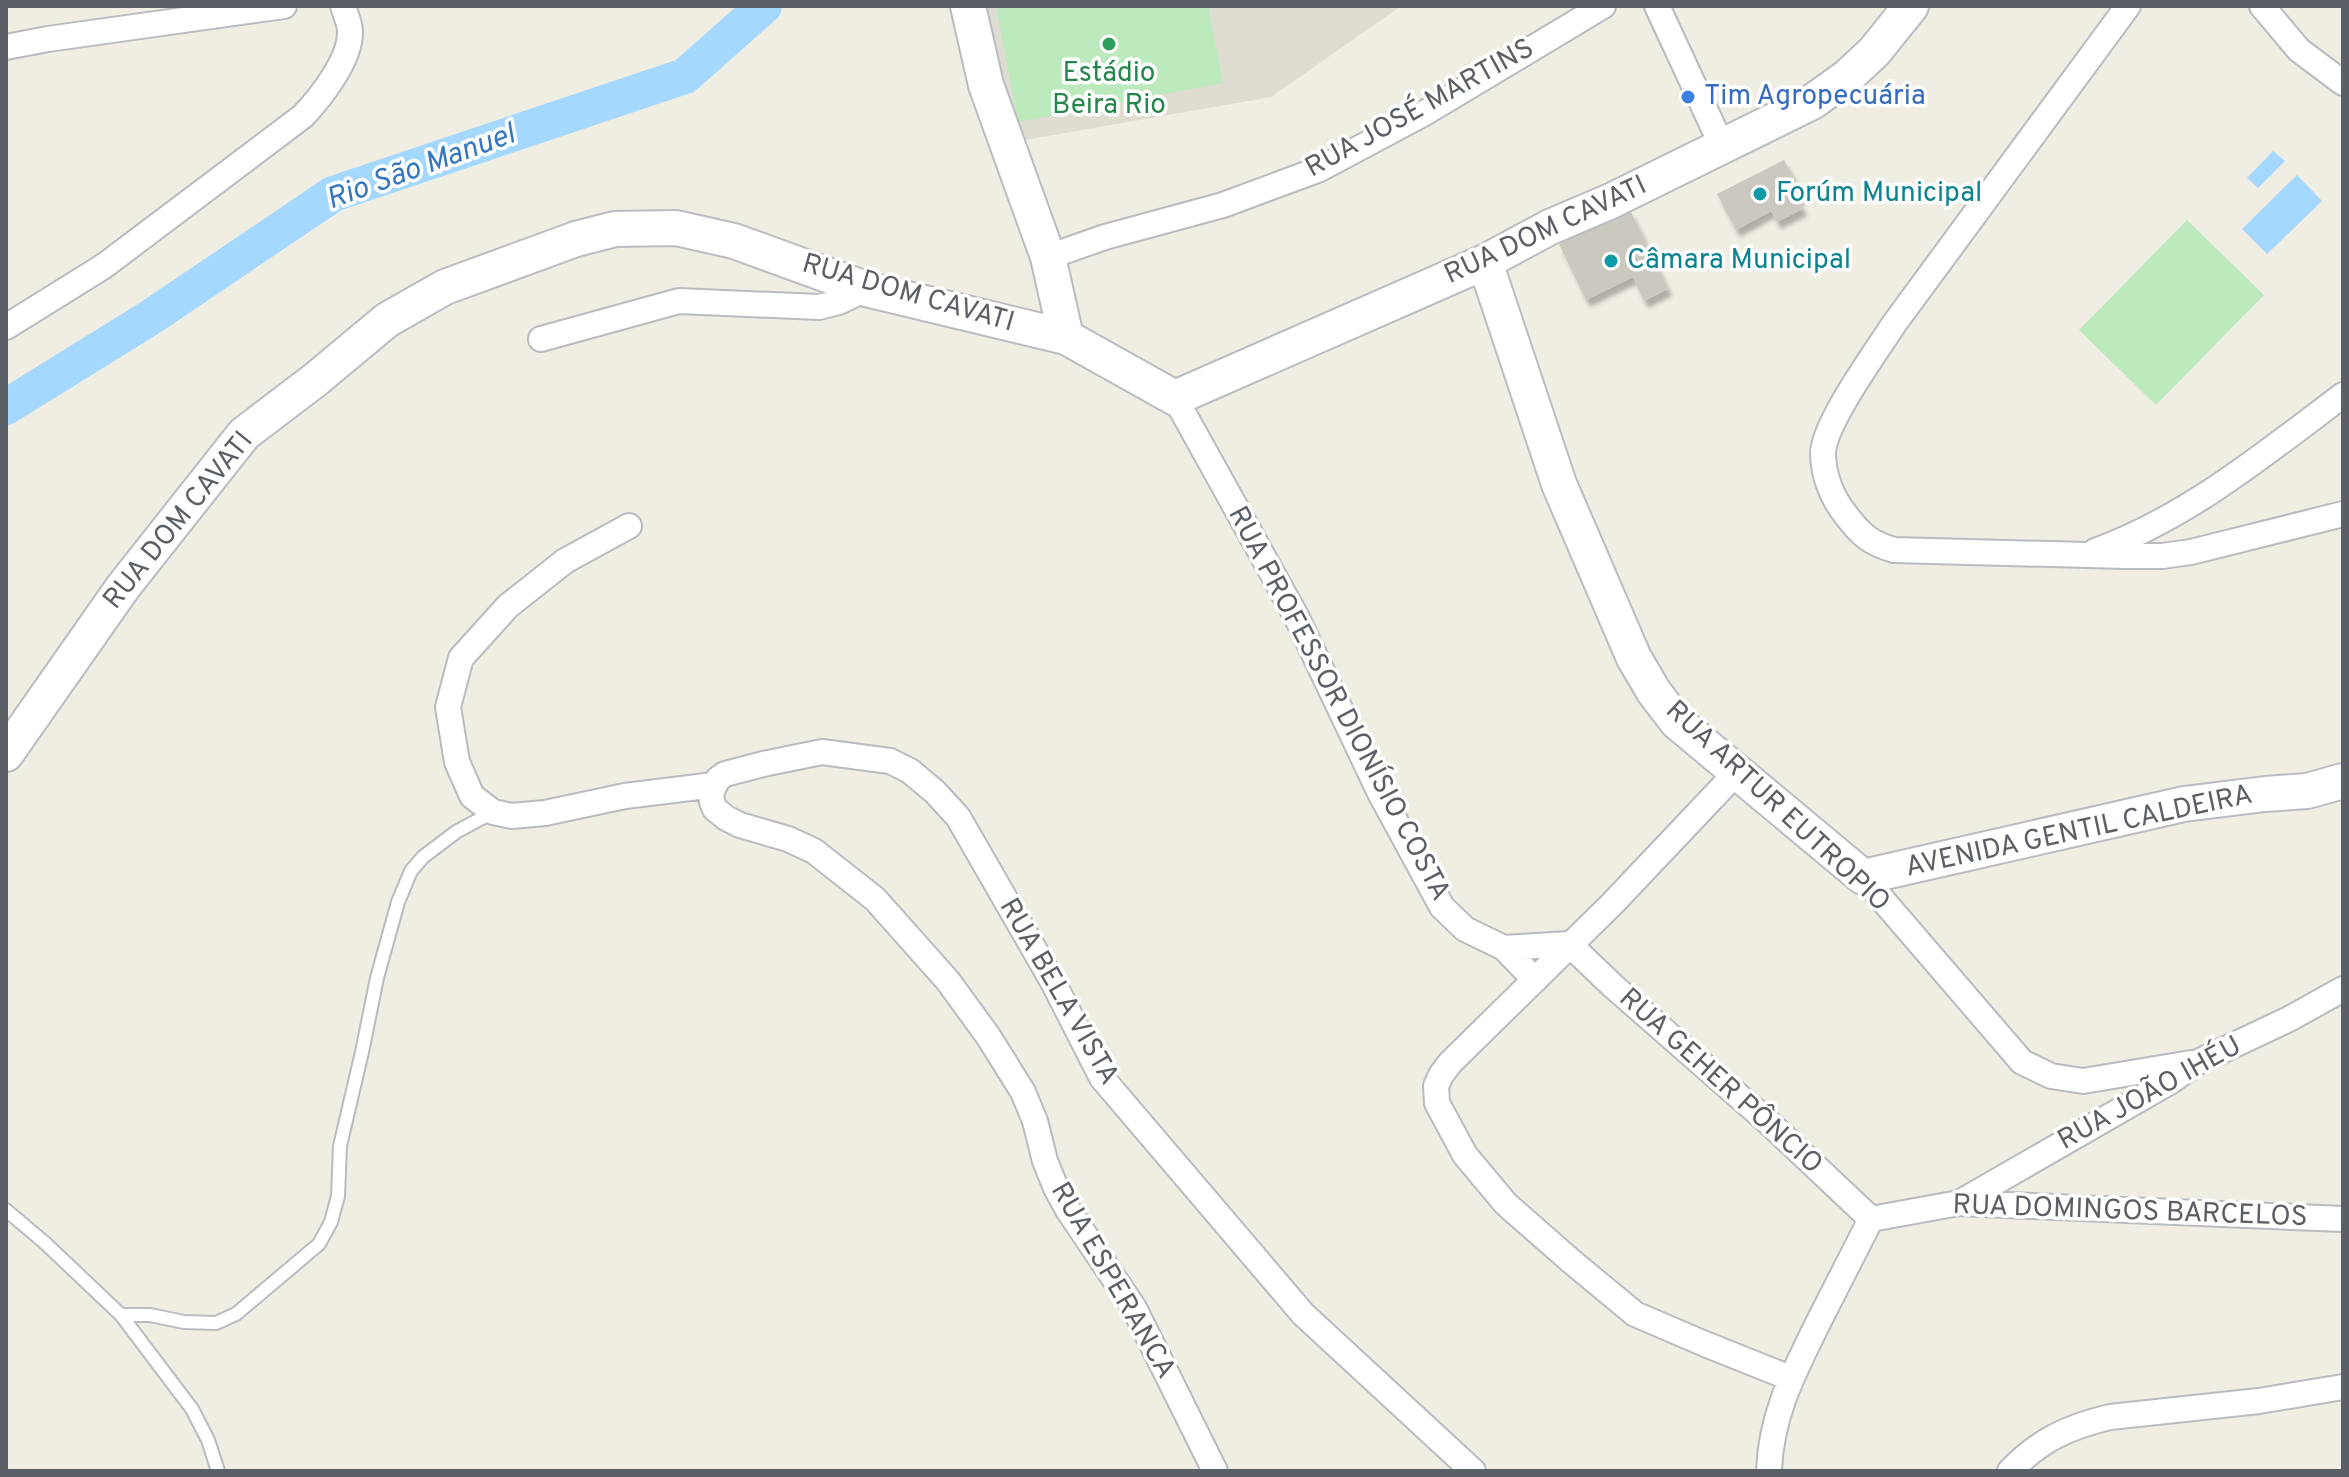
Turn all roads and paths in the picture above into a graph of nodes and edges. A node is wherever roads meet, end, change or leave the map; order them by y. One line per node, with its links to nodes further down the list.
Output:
1 (284, 6): 9 (street)
2 (343, 6): 15 (street)
3 (968, 6): 12 (main road)
4 (1603, 6): 12 (street, RUA JOSÉ MARTINS)
5 (1657, 6): 11 (street)
6 (1911, 6): 11 (main road, RUA DOM CAVATI)
7 (2128, 6): 22 (street)
8 (2262, 6): 10 (street)
9 (6, 47)
10 (2337, 75)
11 (1722, 146): 13 (main road, RUA DOM CAVATI)
12 (1048, 257): 16 (main road)
13 (1485, 262): 19 (main road, RUA DOM CAVATI); 24 (main road, RUA ARTUR EUTROPIO)
14 (866, 289): 16 (main road, RUA DOM CAVATI); 17 (street); 23 (main road, RUA DOM CAVATI)
15 (6, 327)
16 (1066, 337): 19 (main road, RUA DOM CAVATI)
17 (541, 339)
18 (2343, 395): 22 (street)
19 (1175, 398): 30 (street, RUA PROFESSOR DIONÍSIO COSTA)
20 (2343, 514): 22 (street)
21 (629, 526): 27 (street)
22 (2087, 554)
23 (6, 754)
24 (1737, 772): 28 (main road, RUA ARTUR EUTROPIO); 29 (street)
25 (2343, 781): 28 (main road, AVENIDA GENTIL CALDEIRA)
26 (713, 794): 27 (street, RUA BELA VISTA); 42 (street, RUA ESPERANCA); 43 (street, RUA BELA VISTA)
27 (493, 812): 38 (lane)
28 (1863, 877): 33 (street, RUA ARTUR EUTROPIO)
29 (1569, 944): 30 (street); 31 (street); 37 (street, RUA GEHER PÔNCIO)
30 (1504, 948): 31 (street, RUA PROFESSOR DIONÍSIO COSTA)
31 (1535, 980): 39 (street)
32 (2343, 989): 33 (street, RUA JOÃO IHÉU)
33 (2198, 1062): 34 (street, RUA JOÃO IHÉU)
34 (1959, 1203): 36 (street, RUA DOMINGOS BARCELOS); 37 (street, RUA DOMINGOS BARCELOS)
35 (6, 1210): 38 (lane)
36 (2337, 1215)
37 (1871, 1219): 39 (street)
38 (121, 1315): 41 (lane)
39 (1790, 1378): 44 (street)
40 (2343, 1387): 45 (street)
41 (218, 1471)
42 (1215, 1471)
43 (1473, 1471)
44 (1769, 1471)
45 (2010, 1471)

